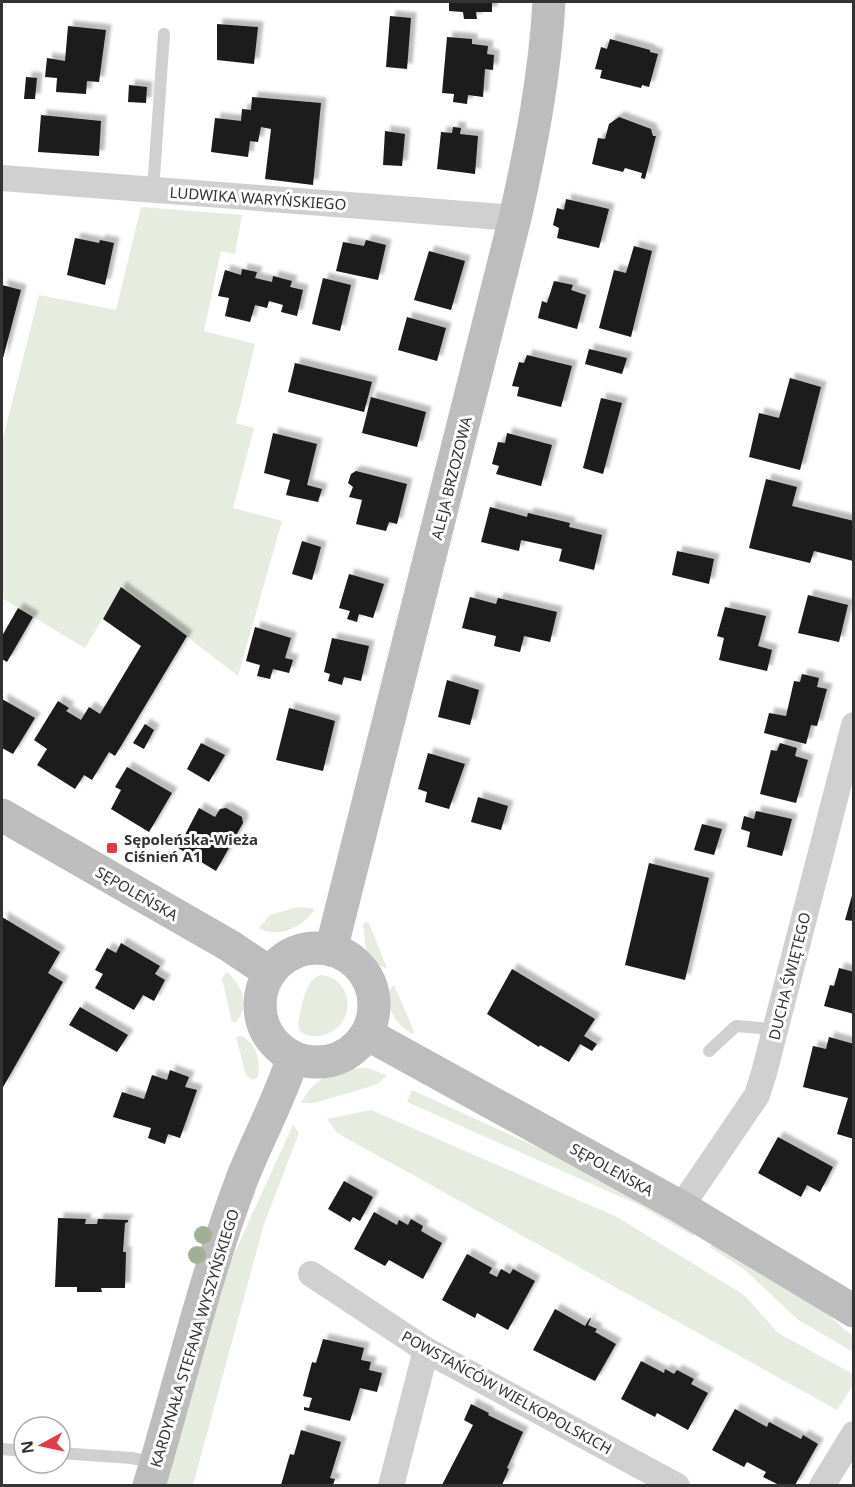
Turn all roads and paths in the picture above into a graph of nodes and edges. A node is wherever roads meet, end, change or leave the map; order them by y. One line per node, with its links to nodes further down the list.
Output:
1 (549, 2): 5 (street, ALEJA BRZOZOWA)
2 (164, 34): 4 (lane)
3 (2, 178): 4 (street, LUDWIKA WARYŃSKIEGO)
4 (153, 190): 5 (street, LUDWIKA WARYŃSKIEGO)
5 (515, 218): 8 (street, ALEJA BRZOZOWA)
6 (854, 725): 10 (street, DUCHA ŚWIĘTEGO)
7 (2, 815): 9 (street, SĘPOLEŃSKA)
8 (331, 950): 9 (street); 11 (street)
9 (270, 973): 13 (street)
10 (774, 1033): 12 (lane); 14 (street, DUCHA ŚWIĘTEGO)
11 (367, 1034): 13 (street); 14 (street, SĘPOLEŃSKA)
12 (710, 1051)
13 (293, 1057): 20 (street, KARDYNAŁA STEFANA WYSZYŃSKIEGO)
14 (681, 1207): 16 (street, SĘPOLEŃSKA)
15 (311, 1274): 17 (street, POWSTAŃCÓW WIELKOPOLSKICH)
16 (854, 1311)
17 (426, 1350): 21 (street); 22 (street, POWSTAŃCÓW WIELKOPOLSKICH)
18 (854, 1434): 23 (street)
19 (72, 1454): 20 (lane)
20 (152, 1474)
21 (391, 1485)
22 (677, 1485)
23 (822, 1485)

